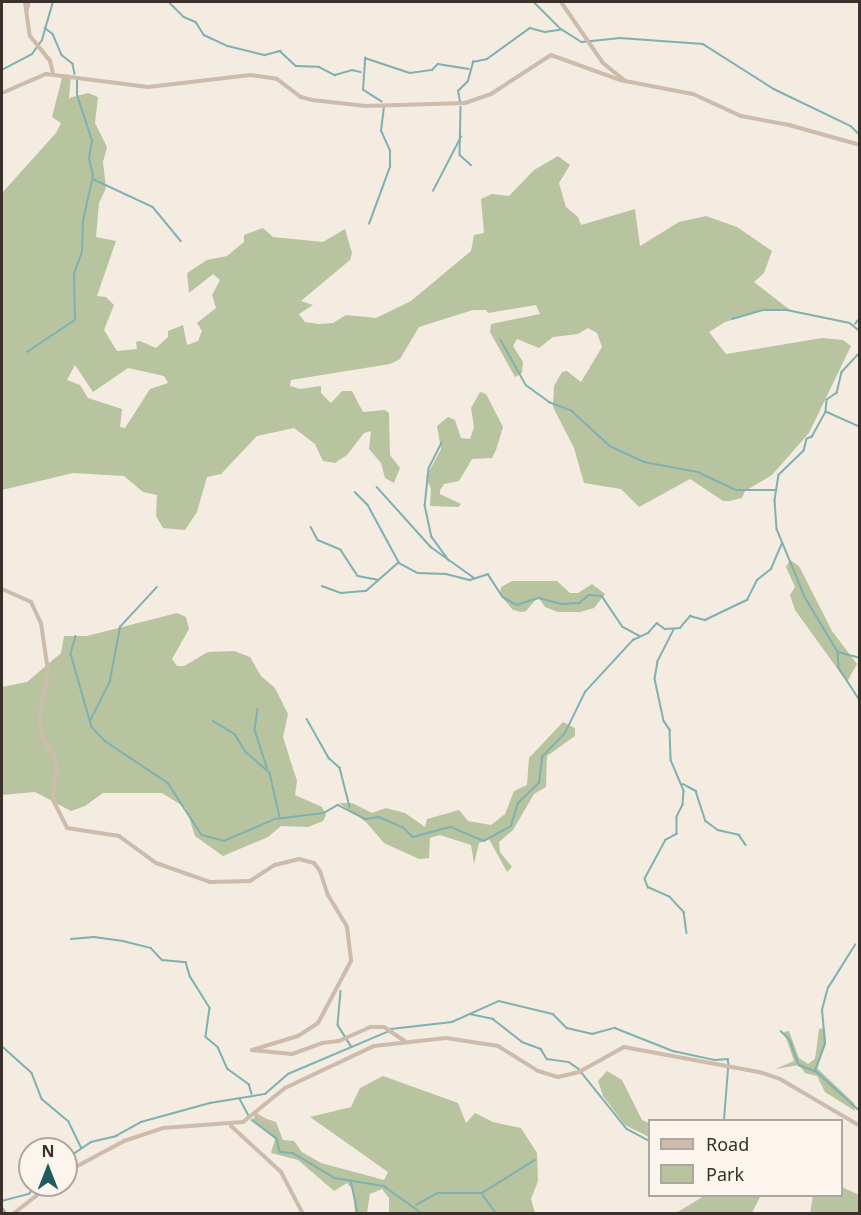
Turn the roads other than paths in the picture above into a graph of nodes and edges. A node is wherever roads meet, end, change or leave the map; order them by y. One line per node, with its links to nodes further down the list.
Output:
1 (27, 2): 3 (street)
2 (561, 2): 4 (street)
3 (53, 74): 4 (street); 5 (street)
4 (626, 81): 6 (street)
5 (2, 93)
6 (860, 146)
7 (2, 589): 8 (street)
8 (405, 1041): 9 (street); 11 (street)
9 (256, 1115): 10 (street); 12 (street)
10 (273, 1125)
11 (860, 1125)
12 (231, 1126): 13 (street); 16 (street)
13 (78, 1166)
14 (35, 1197): 15 (street)
15 (13, 1214)
16 (303, 1214)

